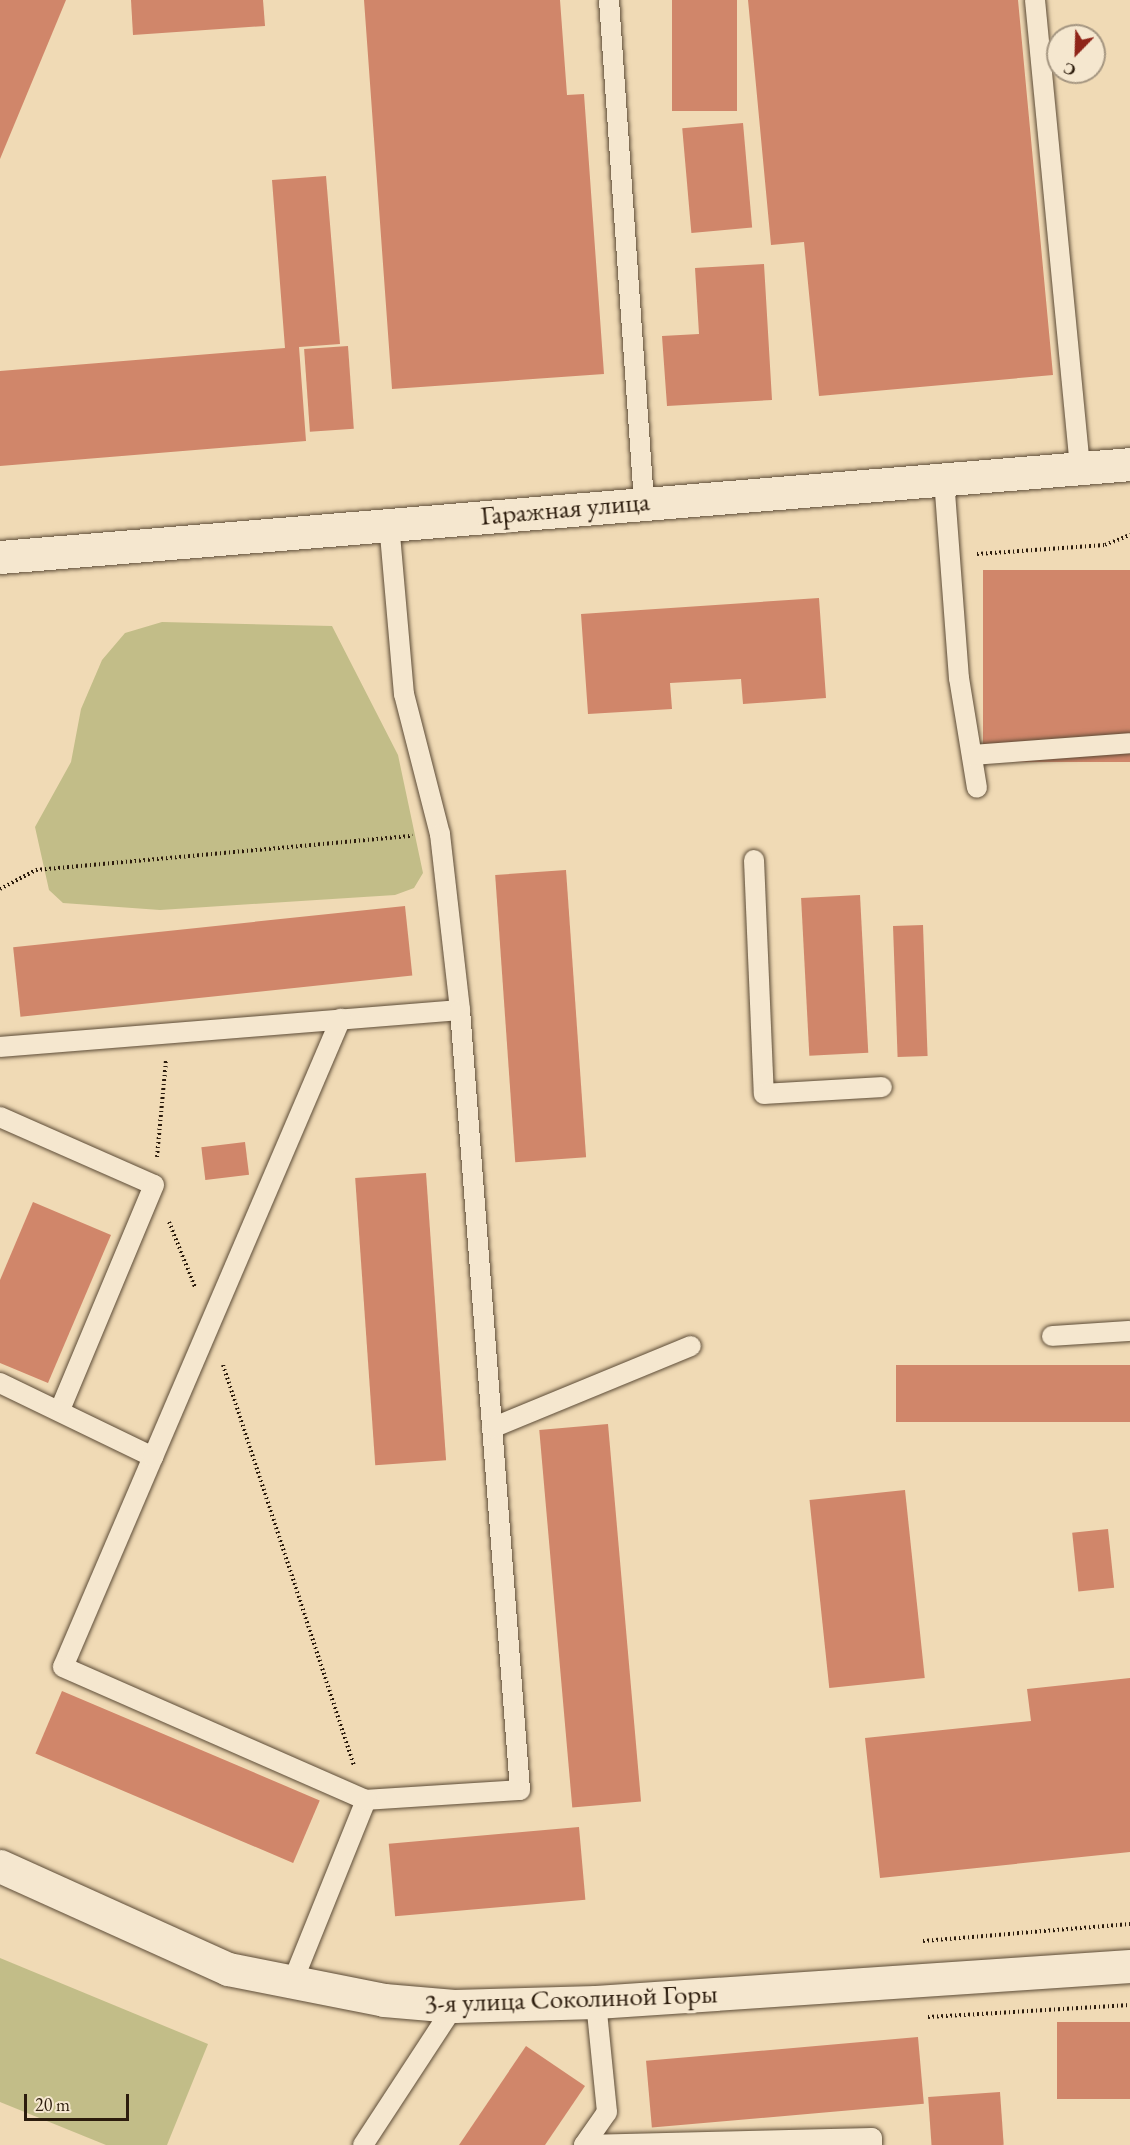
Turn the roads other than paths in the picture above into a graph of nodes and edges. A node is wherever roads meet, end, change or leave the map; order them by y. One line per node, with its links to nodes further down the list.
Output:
1 (609, 0): 6 (lane)
2 (1035, 0): 4 (lane)
3 (1130, 464): 4 (street, Гаражная улица)
4 (1080, 468): 5 (street, Гаражная улица)
5 (944, 479): 6 (street, Гаражная улица); 10 (lane)
6 (644, 502): 7 (street, Гаражная улица)
7 (389, 523): 8 (street, Гаражная улица); 13 (lane)
8 (0, 557)
9 (1130, 743): 10 (lane)
10 (972, 754): 11 (lane)
11 (977, 788)
12 (754, 860): 16 (lane)
13 (460, 1010): 14 (lane); 23 (lane)
14 (341, 1019): 15 (lane); 24 (lane)
15 (0, 1047)
16 (882, 1087)
17 (1, 1123): 22 (lane)
18 (1130, 1331): 19 (lane)
19 (1052, 1336)
20 (691, 1346): 23 (lane)
21 (0, 1383): 22 (lane)
22 (60, 1410): 24 (lane)
23 (492, 1428): 25 (lane)
24 (153, 1457): 25 (lane)
25 (366, 1800): 28 (lane)
26 (0, 1866): 28 (street, 3-я улица Соколиной Горы)
27 (1130, 1966): 29 (street, 3-я улица Соколиной Горы)
28 (292, 1983): 30 (street, 3-я улица Соколиной Горы)
29 (596, 2002): 30 (street, 3-я улица Соколиной Горы); 32 (lane)
30 (454, 2006): 31 (lane)
31 (363, 2145)
32 (584, 2145): 33 (lane)
33 (872, 2145)

